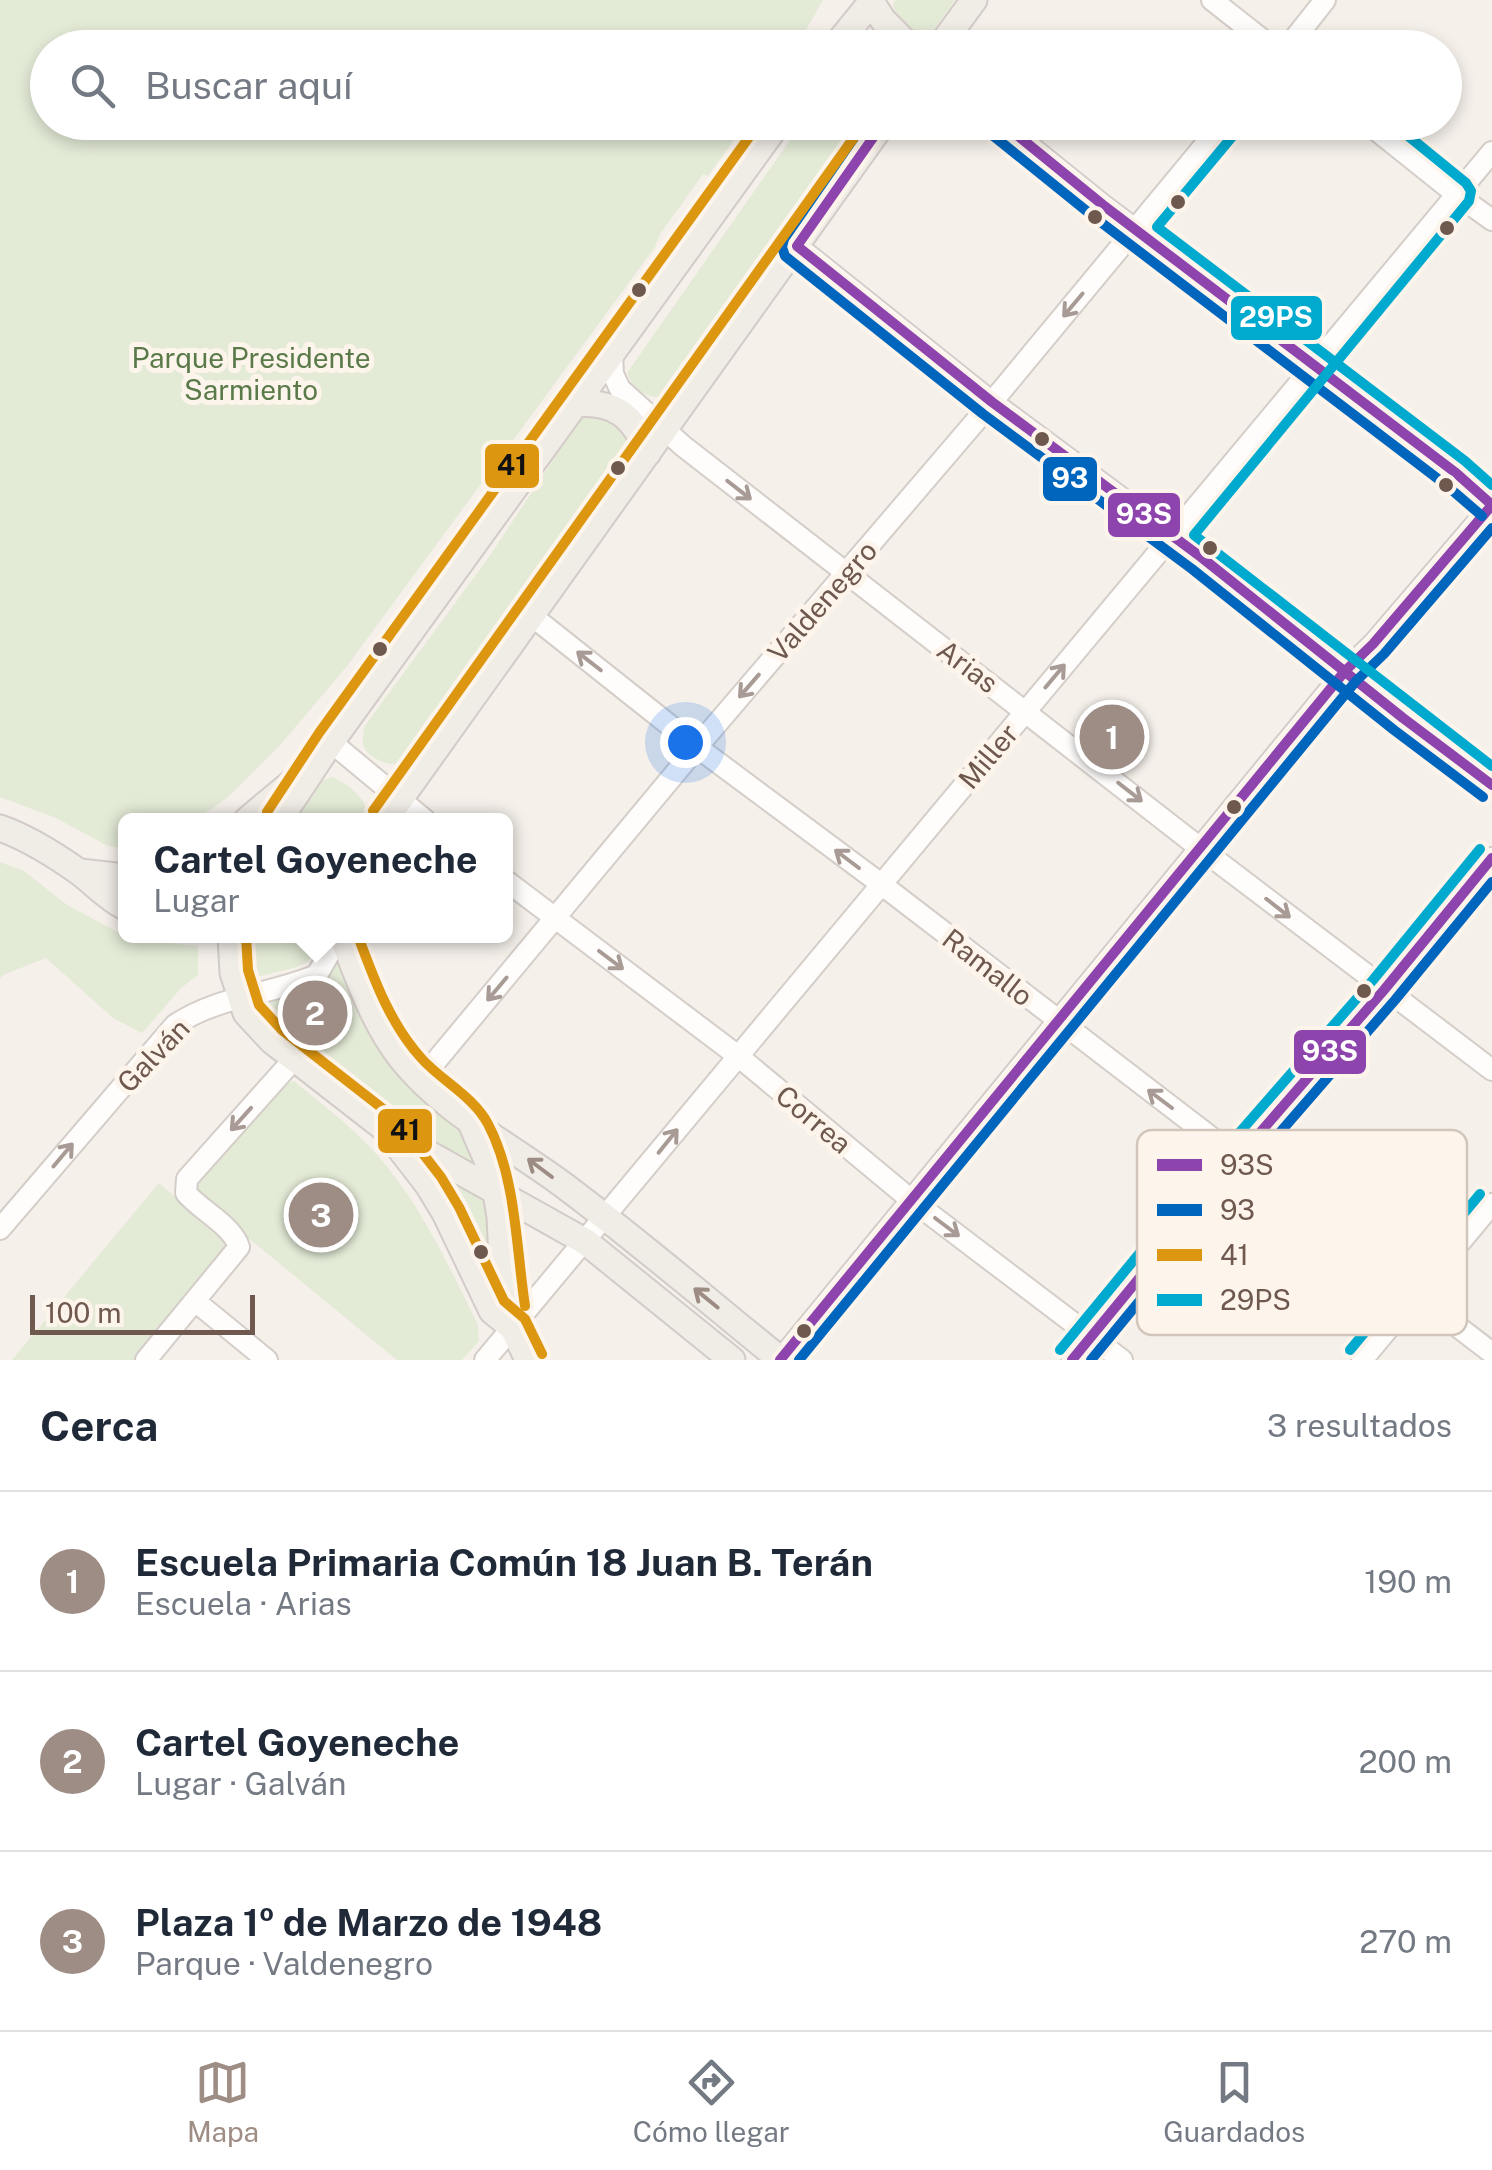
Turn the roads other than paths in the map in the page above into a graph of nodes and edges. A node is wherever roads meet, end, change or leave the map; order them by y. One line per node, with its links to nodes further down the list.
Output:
1 (974, 0): 7 (main road)
2 (1212, 0): 8 (street)
3 (1325, 0): 9 (street)
4 (871, 1): 5 (main road); 6 (main road)
5 (848, 30)
6 (893, 30)
7 (953, 30)
8 (1250, 30)
9 (1301, 30)
10 (766, 140): 20 (main road)
11 (871, 140): 19 (main road)
12 (1023, 140): 18 (street)
13 (1209, 140): 18 (street, Valdenegro)
14 (1388, 140): 16 (street)
15 (1492, 152): 16 (street, Miller)
16 (1456, 194): 17 (street); 21 (street, Miller)
17 (1492, 220)
18 (1136, 230): 21 (street); 22 (street, Valdenegro, one-way to 22)
19 (797, 246): 22 (street); 24 (main road)
20 (612, 354): 23 (main road); 24 (street, Arias)
21 (1316, 366): 26 (street); 27 (street, Miller)
22 (992, 402): 27 (street); 28 (street, Valdenegro)
23 (574, 404): 25 (main road); 33 (main road)
24 (664, 428): 25 (main road); 28 (street, Arias, one-way to 28)
25 (648, 453): 29 (main road)
26 (1492, 505): 30 (street)
27 (1173, 536): 30 (street); 31 (street, Miller, one-way to 27)
28 (846, 573): 31 (street, Arias); 32 (street, Valdenegro, one-way to 32)
29 (532, 616): 32 (street, Ramallo, one-way to 29); 35 (main road)
30 (1345, 671): 34 (street); 39 (street)
31 (1026, 710): 39 (street, Arias, one-way to 39); 43 (street, Miller)
32 (697, 747): 43 (street, Ramallo, one-way to 32); 46 (street, Valdenegro)
33 (323, 752): 35 (street); 36 (main road); 37 (main road)
34 (1492, 785)
35 (392, 810)
36 (255, 813)
37 (284, 813)
38 (0, 828): 41 (main road)
39 (1200, 848): 50 (street, Arias, one-way to 50); 52 (street)
40 (1492, 858): 50 (street)
41 (78, 872): 42 (main road); 45 (main road)
42 (118, 876)
43 (880, 884): 52 (street, Ramallo); 53 (street, Miller)
44 (513, 886): 46 (street, Correa)
45 (118, 903)
46 (556, 918): 53 (street, Correa, one-way to 53); 56 (street, Valdenegro, one-way to 56)
47 (232, 943): 51 (main road)
48 (336, 943): 51 (street, Galván)
49 (343, 943): 56 (main road)
50 (1384, 990): 55 (street, Arias); 60 (street)
51 (240, 997): 54 (main road); 65 (street, Galván, one-way to 51)
52 (1058, 1021): 59 (street, Ramallo, one-way to 52); 62 (street)
53 (738, 1056): 62 (street, Correa); 64 (street, Miller, one-way to 53)
54 (294, 1059): 58 (main road); 69 (street, one-way to 69)
55 (1492, 1070)
56 (421, 1079): 57 (main road)
57 (472, 1123): 61 (main road); 64 (main road, one-way to 57)
58 (384, 1128): 61 (main road); 70 (main road)
59 (1201, 1130)
60 (1262, 1130)
61 (497, 1192): 67 (main road); 70 (main road)
62 (910, 1199): 73 (street, Correa, one-way to 73); 80 (street)
63 (1492, 1204): 66 (street)
64 (606, 1217): 67 (street, Miller); 80 (main road, one-way to 64)
65 (0, 1229)
66 (1467, 1234)
67 (586, 1242): 70 (street, Miller); 79 (main road)
68 (1137, 1282): 73 (street)
69 (195, 1301): 75 (street); 76 (street)
70 (513, 1328): 77 (street, Miller); 78 (main road)
71 (1467, 1334): 74 (street, Ramallo)
72 (1383, 1335): 83 (street)
73 (1091, 1338): 81 (street); 82 (street, Correa)
74 (1492, 1353)
75 (146, 1360)
76 (267, 1360)
77 (485, 1360)
78 (528, 1360)
79 (732, 1360)
80 (781, 1360)
81 (1072, 1360)
82 (1122, 1360)
83 (1362, 1360)

